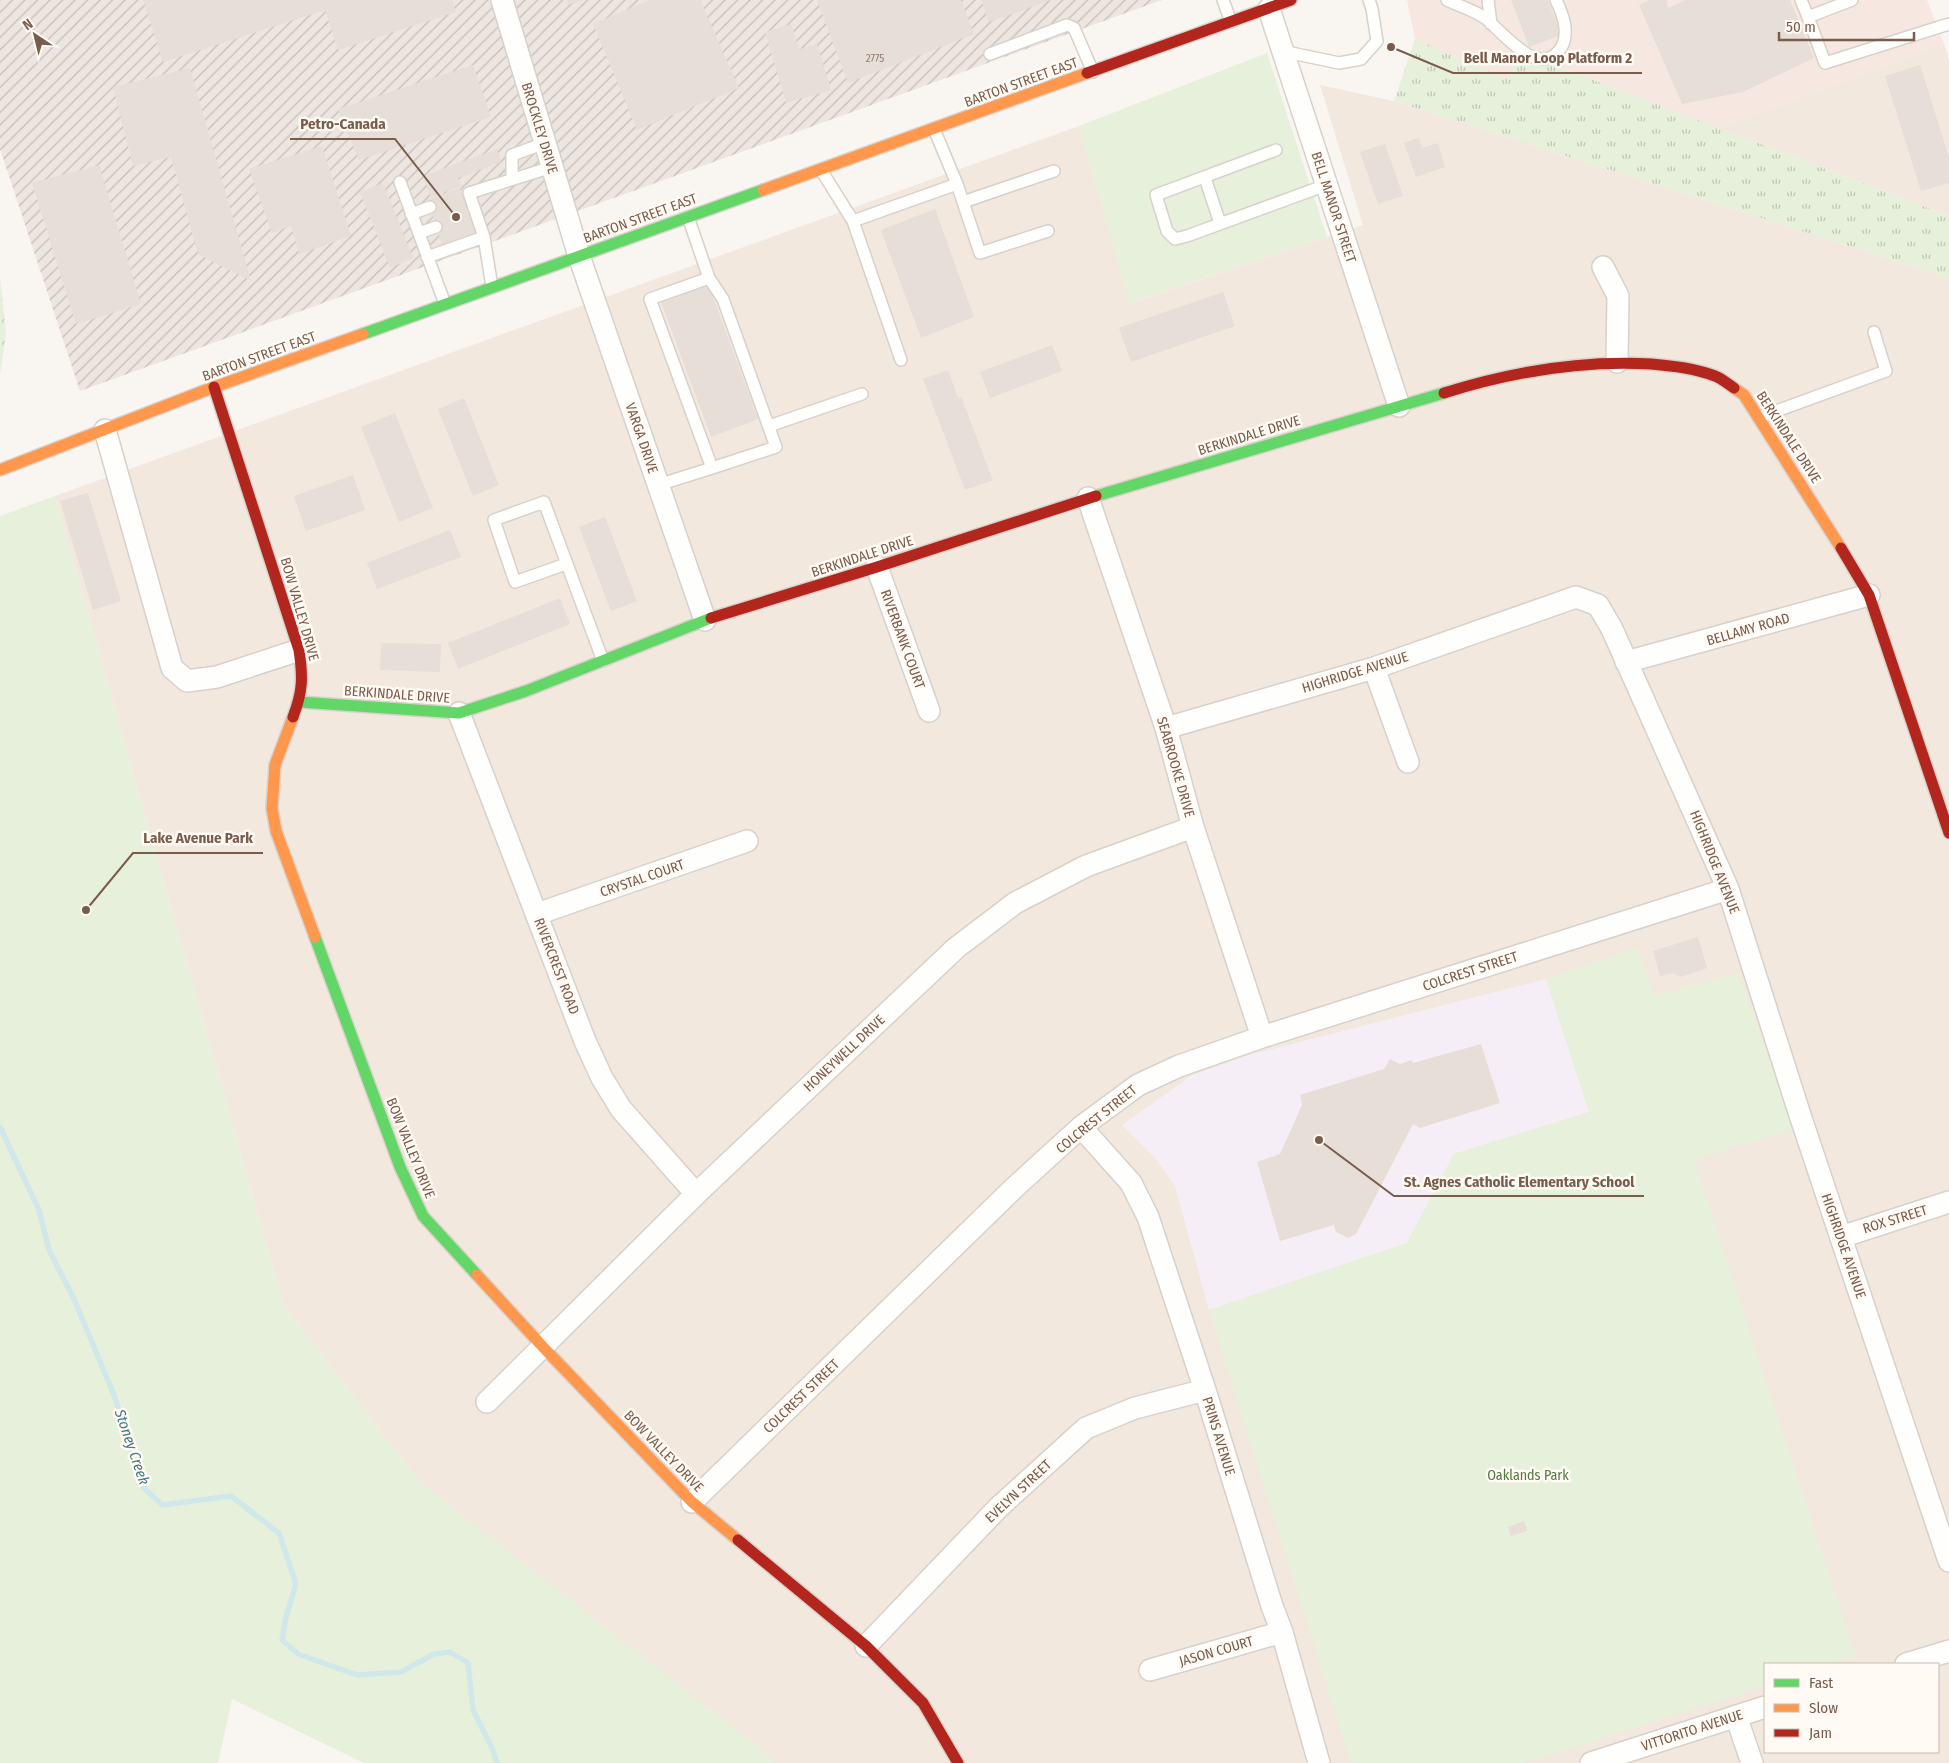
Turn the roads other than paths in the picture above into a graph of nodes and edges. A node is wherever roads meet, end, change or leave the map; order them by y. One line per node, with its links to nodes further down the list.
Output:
1 (502, 0): 19 (street, BROCKLEY DRIVE)
2 (1223, 0): 12 (lane)
3 (1291, 0): 10 (street, BARTON STREET EAST)
4 (1369, 0): 15 (lane)
5 (1447, 0): 13 (lane)
6 (1488, 0): 13 (lane)
7 (1556, 0): 13 (lane)
8 (1801, 0): 11 (lane)
9 (1852, 0): 11 (lane)
10 (1269, 9): 12 (street, BARTON STREET EAST); 15 (street, BELL MANOR STREET)
11 (1808, 17): 14 (lane)
12 (1232, 22): 17 (street, BARTON STREET EAST)
13 (1491, 24)
14 (1949, 24)
15 (1282, 51): 28 (street, BELL MANOR STREET)
16 (990, 54): 17 (lane)
17 (1092, 72): 18 (street, BARTON STREET EAST)
18 (934, 129): 22 (street, BARTON STREET EAST); 27 (lane)
19 (545, 144): 21 (street, BROCKLEY DRIVE); 25 (lane)
20 (1276, 150): 24 (lane)
21 (552, 167): 25 (lane); 39 (street, BROCKLEY DRIVE)
22 (821, 170): 32 (street, BARTON STREET EAST); 33 (lane)
23 (1054, 171): 29 (lane)
24 (1205, 178): 34 (lane); 34 (lane)
25 (512, 179): 38 (lane)
26 (400, 182): 31 (lane)
27 (957, 184): 29 (lane); 33 (lane)
28 (1326, 185): 34 (lane); 50 (street, BELL MANOR STREET)
29 (963, 202): 36 (lane)
30 (430, 207): 31 (lane)
31 (412, 214): 37 (lane)
32 (688, 217): 39 (street, BARTON STREET EAST); 42 (lane)
33 (853, 221): 46 (lane)
34 (1220, 223)
35 (436, 227): 37 (lane)
36 (1048, 231)
37 (418, 233): 40 (lane)
38 (484, 237): 40 (lane); 43 (lane)
39 (579, 256): 43 (street, BARTON STREET EAST); 56 (street, VARGA DRIVE)
40 (427, 257): 44 (lane)
41 (1602, 268): 47 (street)
42 (709, 278): 52 (lane); 54 (lane)
43 (492, 288): 44 (street, BARTON STREET EAST)
44 (445, 304): 48 (street, BARTON STREET EAST)
45 (1874, 332): 51 (lane)
46 (901, 360)
47 (1617, 362): 50 (street, BERKINDALE DRIVE); 51 (street, BERKINDALE DRIVE)
48 (214, 388): 53 (street, BARTON STREET EAST); 62 (street, BOW VALLEY DRIVE)
49 (862, 394): 52 (lane)
50 (1398, 406): 57 (street, BERKINDALE DRIVE)
51 (1760, 417): 60 (street, BERKINDALE DRIVE)
52 (768, 426): 54 (lane)
53 (105, 430): 55 (street, BARTON STREET EAST); 62 (street)
54 (712, 468): 56 (lane)
55 (0, 470)
56 (658, 485): 61 (street, VARGA DRIVE)
57 (1088, 498): 59 (street, BERKINDALE DRIVE); 69 (street, SEABROOKE DRIVE)
58 (566, 564): 58 (lane); 63 (lane)
59 (877, 567): 61 (street, BERKINDALE DRIVE); 67 (street, RIVERBANK COURT)
60 (1869, 595): 64 (street, BELLAMY ROAD); 72 (street, BERKINDALE DRIVE)
61 (705, 620): 63 (street, BERKINDALE DRIVE)
62 (299, 650): 66 (street, BOW VALLEY DRIVE)
63 (603, 661): 68 (street, BERKINDALE DRIVE)
64 (1626, 662): 65 (street, HIGHRIDGE AVENUE); 74 (street, HIGHRIDGE AVENUE)
65 (1374, 668): 69 (street, HIGHRIDGE AVENUE); 70 (street)
66 (299, 702): 68 (street, BERKINDALE DRIVE); 81 (street, BOW VALLEY DRIVE)
67 (929, 710)
68 (459, 713): 75 (street, RIVERCREST ROAD)
69 (1166, 728): 71 (street, SEABROOKE DRIVE)
70 (1408, 762)
71 (1193, 826): 76 (street, SEABROOKE DRIVE); 78 (street, HONEYWELL DRIVE)
72 (1949, 833)
73 (747, 841): 75 (street, CRYSTAL COURT)
74 (1728, 889): 76 (street, COLCREST STREET); 80 (street, HIGHRIDGE AVENUE)
75 (537, 914): 78 (street, RIVERCREST ROAD)
76 (1262, 1037): 77 (street, COLCREST STREET)
77 (1081, 1128): 82 (street, PRINS AVENUE); 84 (street, COLCREST STREET)
78 (696, 1194): 81 (street, HONEYWELL DRIVE)
79 (1949, 1202): 80 (street, ROX STREET)
80 (1841, 1237): 85 (street, HIGHRIDGE AVENUE)
81 (543, 1348): 83 (street, HONEYWELL DRIVE); 84 (street, BOW VALLEY DRIVE)
82 (1205, 1390): 86 (street, PRINS AVENUE); 87 (street, EVELYN STREET)
83 (487, 1402)
84 (692, 1502): 87 (street, BOW VALLEY DRIVE)
85 (1949, 1561)
86 (1282, 1632): 90 (street, JASON COURT); 94 (street, PRINS AVENUE)
87 (866, 1646): 93 (street, BOW VALLEY DRIVE)
88 (1949, 1651): 89 (street)
89 (1909, 1663)
90 (1150, 1670)
91 (1764, 1707): 92 (street, VITTORITO AVENUE)
92 (1736, 1716): 95 (street, VITTORITO AVENUE); 96 (street)
93 (958, 1763)
94 (1319, 1763)
95 (1591, 1763)
96 (1752, 1763)

